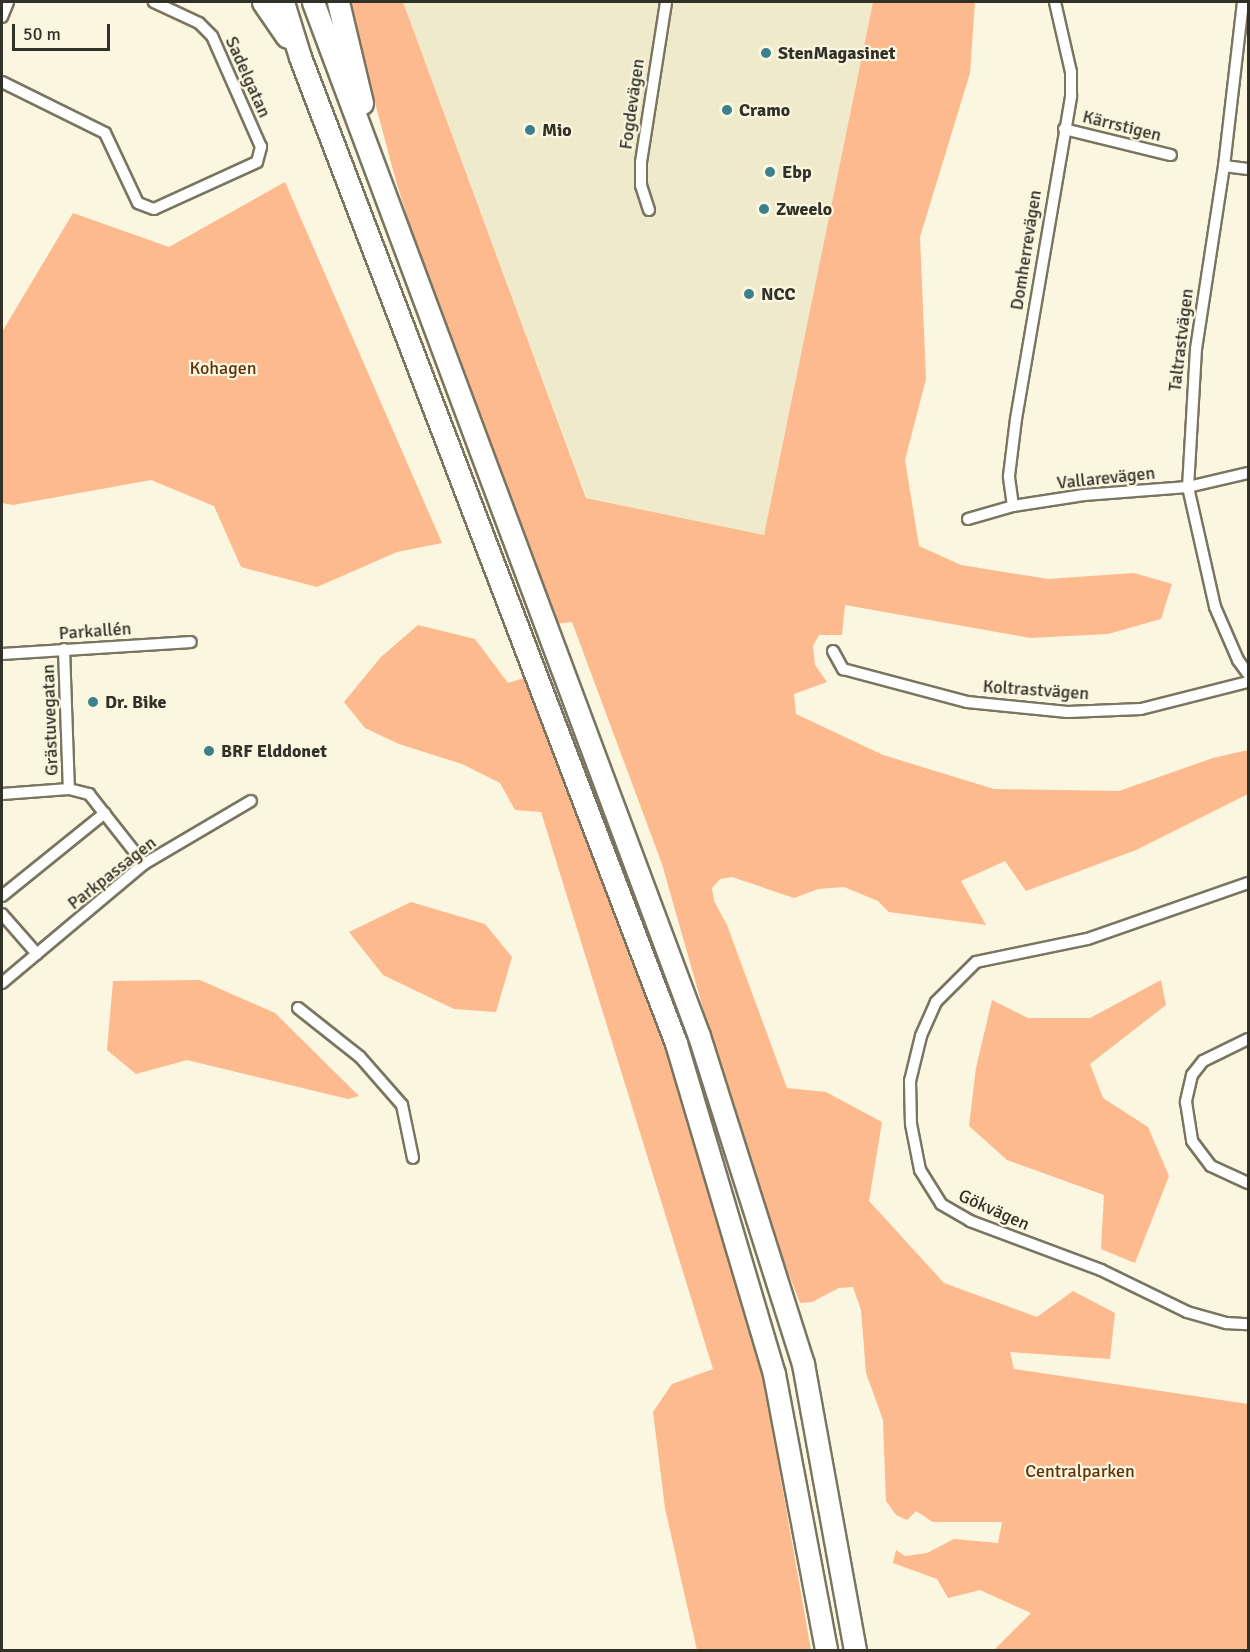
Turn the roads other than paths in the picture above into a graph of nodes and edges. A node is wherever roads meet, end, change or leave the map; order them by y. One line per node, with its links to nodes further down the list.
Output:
1 (8, 2): 10 (street)
2 (154, 2): 12 (street, Sadelgatan)
3 (263, 2): 11 (highway)
4 (283, 2): 11 (highway)
5 (313, 2): 18 (highway)
6 (338, 2): 18 (highway)
7 (666, 2): 17 (street, Fogdevägen)
8 (1055, 2): 13 (street, Domherrevägen)
9 (1244, 2): 15 (street, Taltrastvägen)
10 (2, 17)
11 (300, 57): 44 (highway)
12 (2, 82)
13 (1064, 129): 14 (street, Kärrstigen); 21 (street, Domherrevägen)
14 (1171, 155)
15 (1224, 166): 16 (street); 20 (street, Taltrastvägen)
16 (1248, 169)
17 (649, 210)
18 (453, 383): 45 (highway)
19 (1248, 473): 20 (street, Vallarevägen)
20 (1188, 487): 21 (street, Vallarevägen); 27 (street, Taltrastvägen)
21 (1013, 506): 22 (street, Vallarevägen)
22 (968, 519)
23 (191, 642): 24 (street, Parkallén)
24 (64, 650): 26 (street, Parkallén); 29 (street, Grästuvegatan)
25 (833, 651): 28 (street, Koltrastvägen)
26 (2, 654)
27 (1248, 674)
28 (1248, 682)
29 (69, 789): 30 (street); 32 (street)
30 (2, 794)
31 (251, 801): 33 (street, Parkpassagen)
32 (105, 813): 33 (street); 35 (street)
33 (144, 864): 37 (street, Parkpassagen)
34 (1248, 883): 43 (street, Gökvägen)
35 (2, 896)
36 (2, 914): 37 (street)
37 (36, 954): 38 (street, Parkpassagen)
38 (2, 984)
39 (298, 1008): 41 (street)
40 (1248, 1039): 42 (street)
41 (413, 1158)
42 (1248, 1183)
43 (1248, 1324)
44 (826, 1650)
45 (855, 1650)

